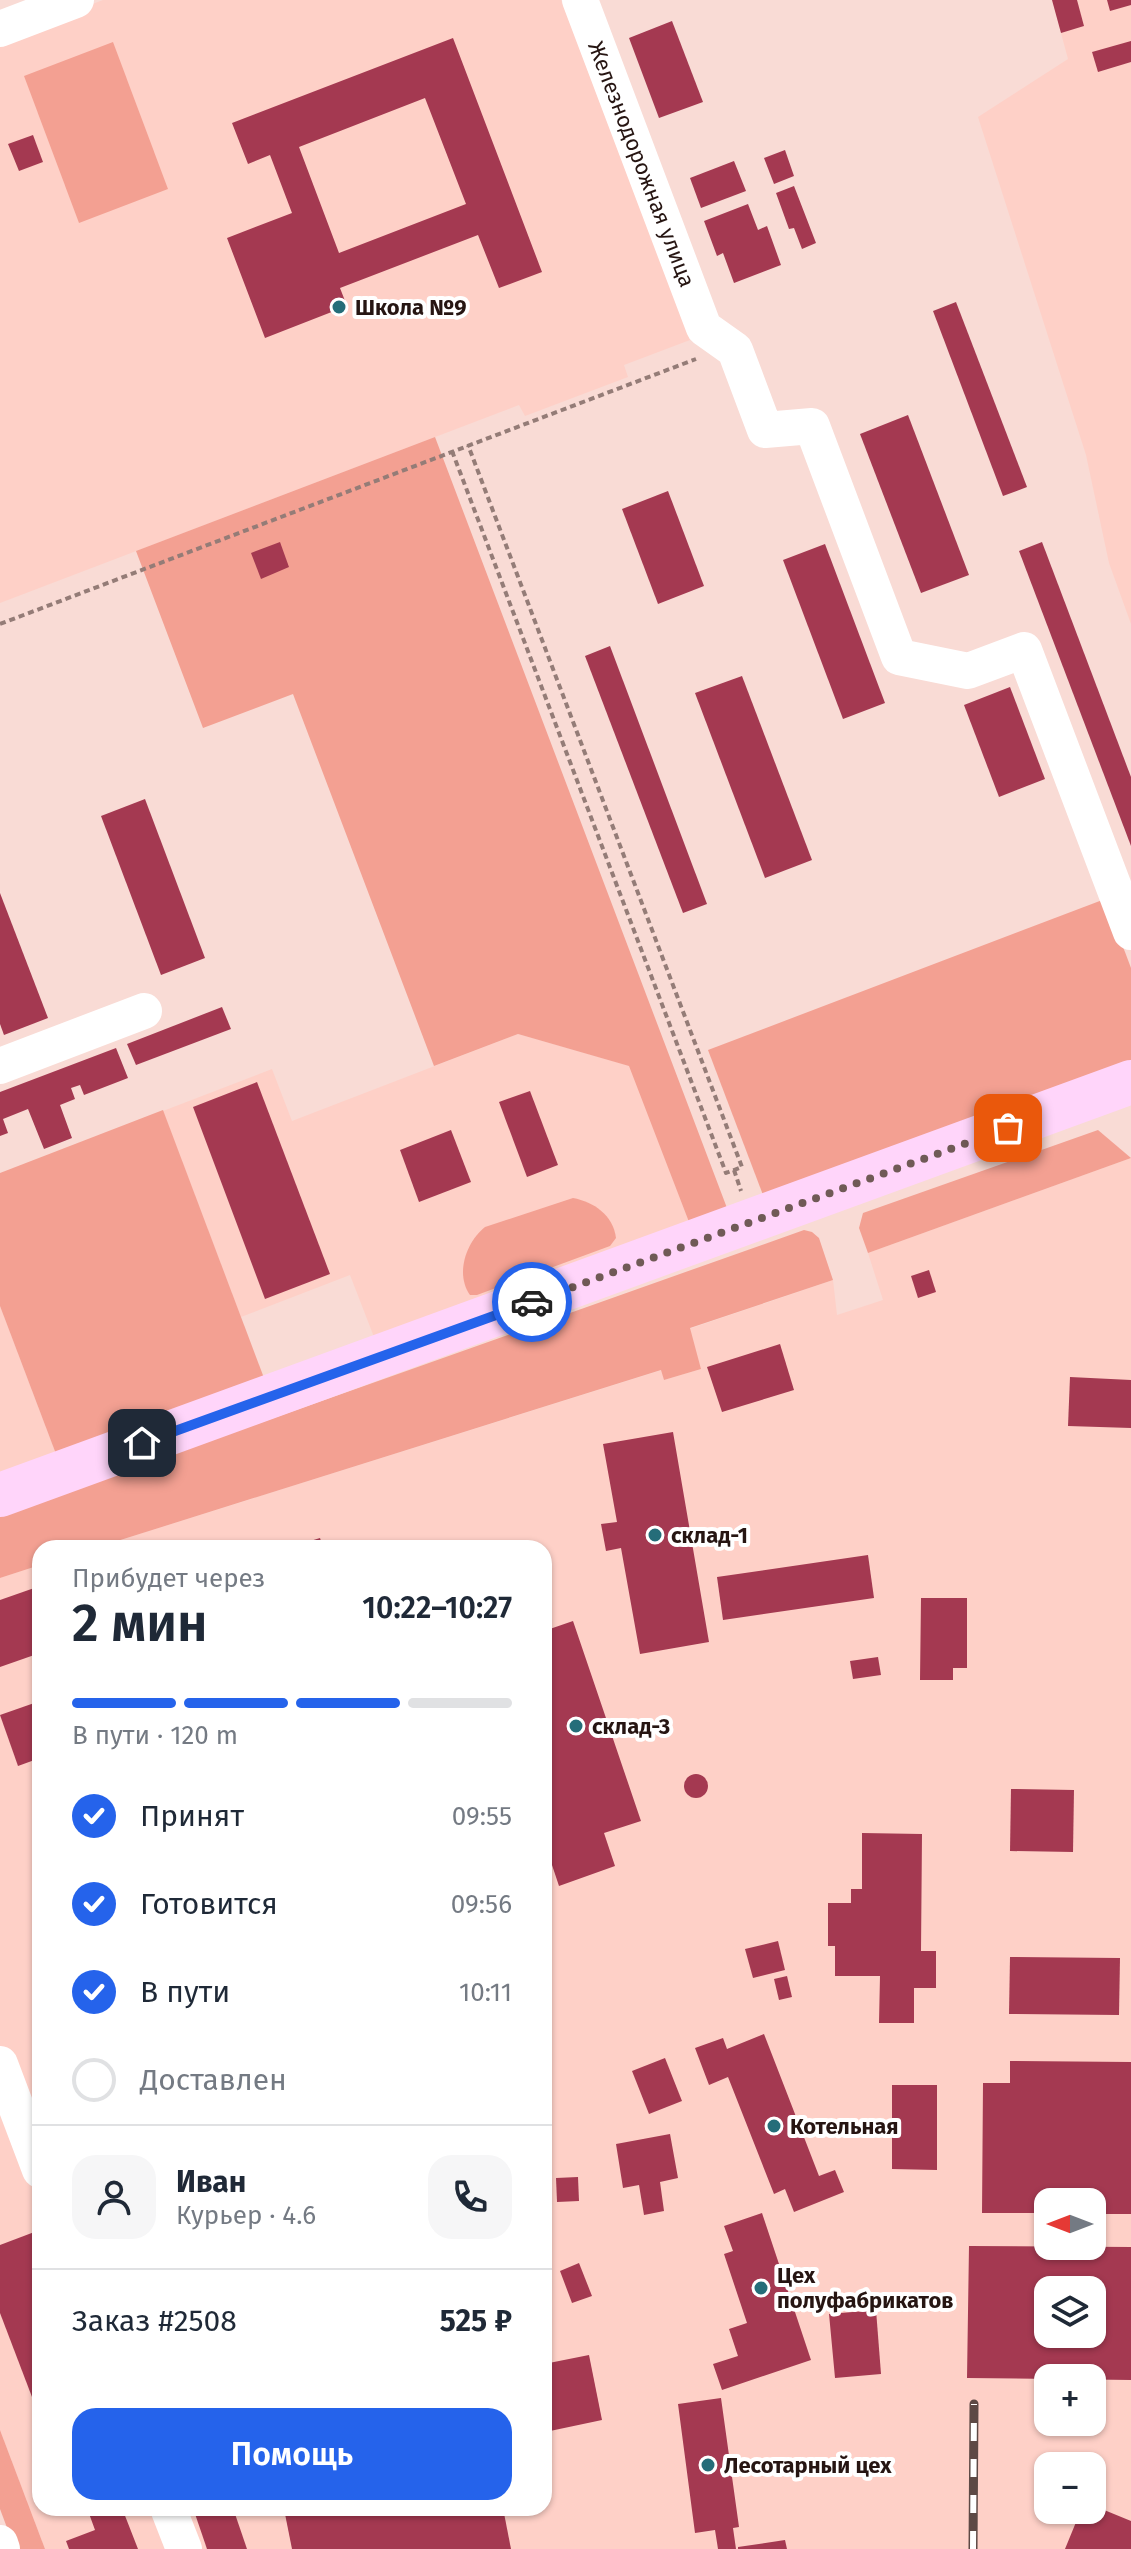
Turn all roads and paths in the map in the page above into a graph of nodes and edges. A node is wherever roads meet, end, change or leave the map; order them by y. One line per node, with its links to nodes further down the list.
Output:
1 (76, 0): 3 (street)
2 (580, 0): 4 (street, Железнодорожная улица)
3 (0, 29)
4 (700, 344): 5 (path); 8 (street)
5 (468, 445): 6 (path); 6 (path)
6 (452, 451): 7 (path)
7 (0, 624)
8 (1131, 932)
9 (144, 1011): 10 (street)
10 (0, 1066)
11 (1131, 1082): 12 (main road)
12 (0, 1495)
13 (0, 2064): 14 (street)
14 (32, 2149)
15 (171, 2516): 18 (street)
16 (0, 2543): 17 (street)
17 (2, 2549)
18 (184, 2549)

